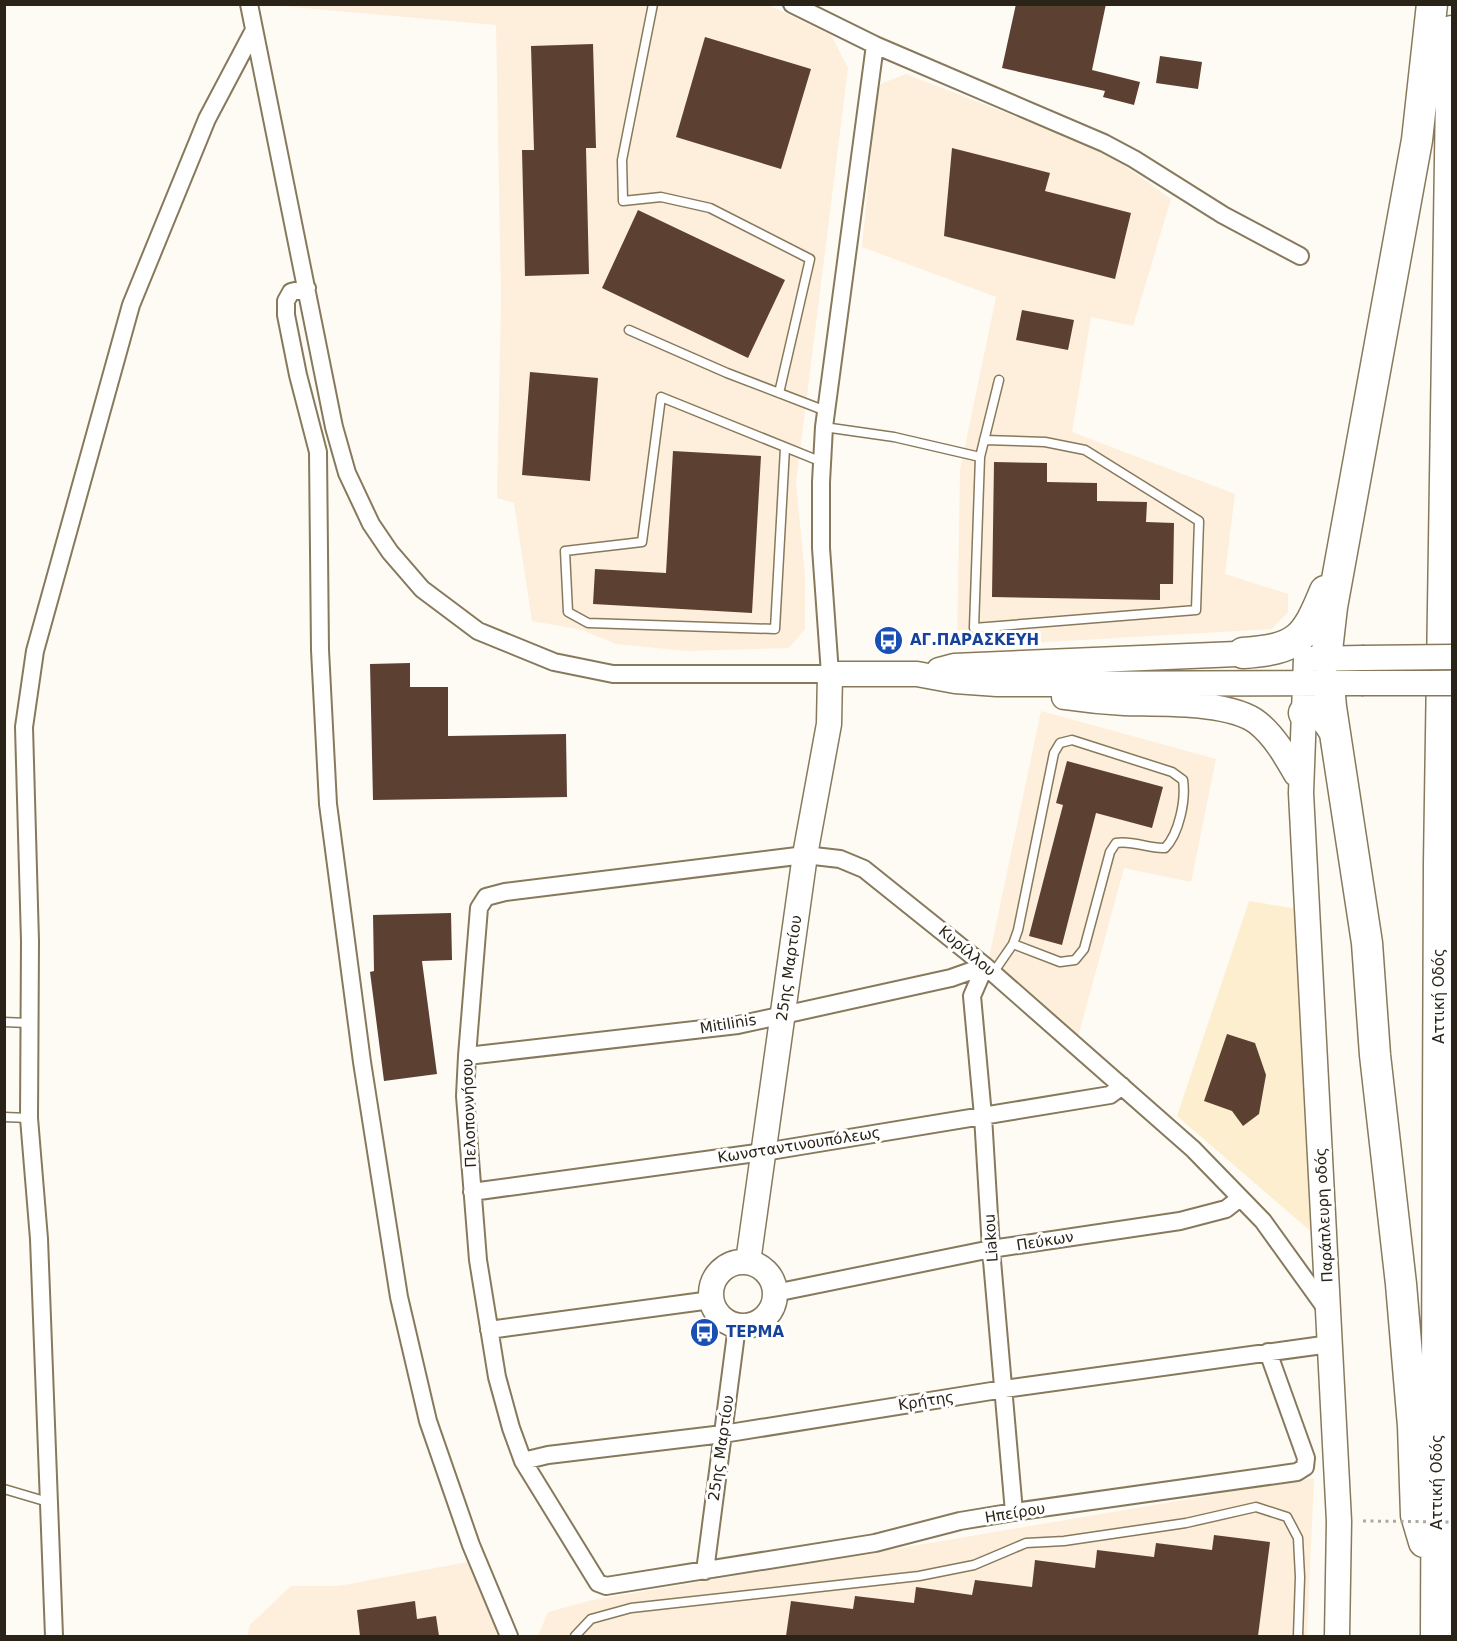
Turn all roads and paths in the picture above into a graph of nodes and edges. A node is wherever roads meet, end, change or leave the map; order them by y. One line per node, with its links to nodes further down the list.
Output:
1 (249, 4): 5 (street)
2 (653, 4): 12 (lane)
3 (792, 4): 7 (street)
4 (1432, 4): 18 (highway)
5 (254, 30): 9 (street); 33 (street)
6 (1452, 31): 60 (highway, Αττική Οδός)
7 (875, 45): 8 (street); 13 (street)
8 (1300, 256)
9 (308, 288): 21 (street); 63 (street)
10 (629, 330): 12 (lane)
11 (999, 380): 14 (lane)
12 (779, 393): 13 (lane)
13 (825, 419): 16 (lane); 17 (street)
14 (984, 440): 16 (lane); 16 (lane)
15 (785, 447): 15 (lane); 17 (lane)
16 (980, 457)
17 (822, 462): 21 (street)
18 (1344, 547): 19 (highway); 23 (highway)
19 (1243, 653): 22 (street); 23 (street)
20 (1452, 657): 23 (street, bridge)
21 (830, 674): 22 (street); 27 (street, 25ης Μαρτίου)
22 (917, 674): 25 (street)
23 (1307, 677): 24 (street, bridge); 25 (street); 26 (street, Παράπλευρη οδός); 26 (street, Παράπλευρη οδός); 60 (highway)
24 (1452, 682)
25 (997, 684): 26 (street)
26 (1299, 783): 46 (street, Παράπλευρη οδός)
27 (805, 855): 28 (street, Κυρίλλου); 30 (street, Κυρίλλου); 31 (street, 25ης Μαρτίου)
28 (486, 897): 34 (street, Πελοποννήσου)
29 (1013, 944): 29 (lane); 30 (lane)
30 (989, 969): 31 (street, Mitilinis); 35 (street, Κυρίλλου); 36 (street, Liakou)
31 (782, 1014): 34 (street, Mitilinis); 39 (street, 25ης Μαρτίου)
32 (4, 1022): 33 (lane)
33 (28, 1023): 38 (street)
34 (466, 1056): 40 (street, Πελοποννήσου)
35 (1122, 1086): 36 (street, Κωνσταντινουπόλεως); 41 (street, Κυρίλλου)
36 (982, 1116): 39 (street, Κωνσταντινουπόλεως); 42 (street, Liakou)
37 (4, 1118): 38 (lane)
38 (29, 1118): 55 (street)
39 (764, 1152): 40 (street, Κωνσταντινουπόλεως); 43 (street, 25ης Μαρτίου)
40 (471, 1192): 48 (street, Πελοποννήσου)
41 (1240, 1198): 42 (street, Πεύκων); 46 (street, Κυρίλλου)
42 (991, 1250): 44 (street, Πεύκων); 51 (street, Liakou)
43 (748, 1262): 44 (street); 45 (street)
44 (775, 1293): 47 (street)
45 (711, 1300): 47 (street); 48 (street)
46 (1330, 1313): 49 (street, Παράπλευρη οδός)
47 (737, 1326): 52 (street, 25ης Μαρτίου)
48 (489, 1330): 53 (street, Πελοποννήσου)
49 (1330, 1344): 50 (street, Κρήτης); 66 (street, Παράπλευρη οδός)
50 (1268, 1352): 51 (street, Κρήτης); 56 (street, Ηπείρου)
51 (1004, 1389): 52 (street, Κρήτης); 56 (street, Liakou)
52 (723, 1434): 53 (street, Κρήτης); 59 (street, 25ης Μαρτίου)
53 (523, 1461): 61 (street, Πελοποννήσου)
54 (4, 1489): 55 (lane)
55 (48, 1502): 62 (street)
56 (1014, 1512): 59 (street, Ηπείρου)
57 (1363, 1521): 58 (path, bridge)
58 (1452, 1522)
59 (705, 1570): 61 (street, Ηπείρου)
60 (1437, 1582): 67 (highway, Αττική Οδός)
61 (606, 1586)
62 (54, 1636)
63 (509, 1636)
64 (575, 1636): 65 (lane)
65 (1298, 1636)
66 (1337, 1636)
67 (1436, 1636)

